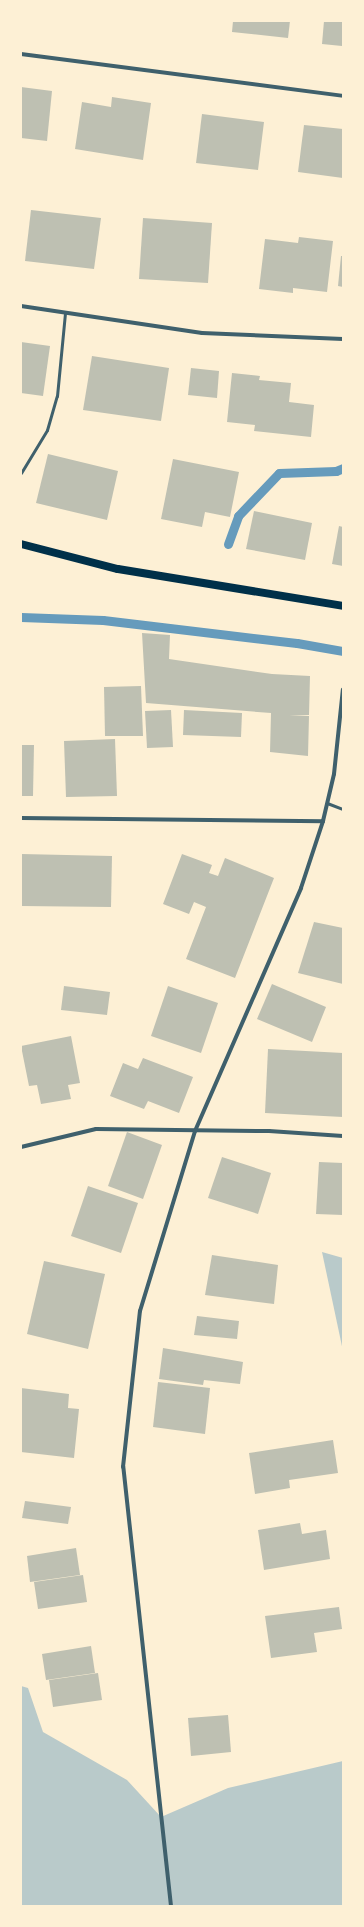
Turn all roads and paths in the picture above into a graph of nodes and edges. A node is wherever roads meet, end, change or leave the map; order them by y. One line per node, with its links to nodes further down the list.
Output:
1 (21, 54): 2 (street)
2 (343, 96)
3 (21, 306): 4 (street)
4 (65, 313): 5 (street); 6 (lane)
5 (343, 338)
6 (21, 473)
7 (21, 544): 8 (main road)
8 (343, 606)
9 (343, 689): 10 (street)
10 (327, 802): 11 (lane); 13 (street)
11 (343, 809)
12 (21, 818): 13 (street)
13 (323, 821): 14 (street)
14 (194, 1131): 15 (street); 16 (street); 17 (street)
15 (343, 1136)
16 (21, 1147)
17 (171, 1906)

